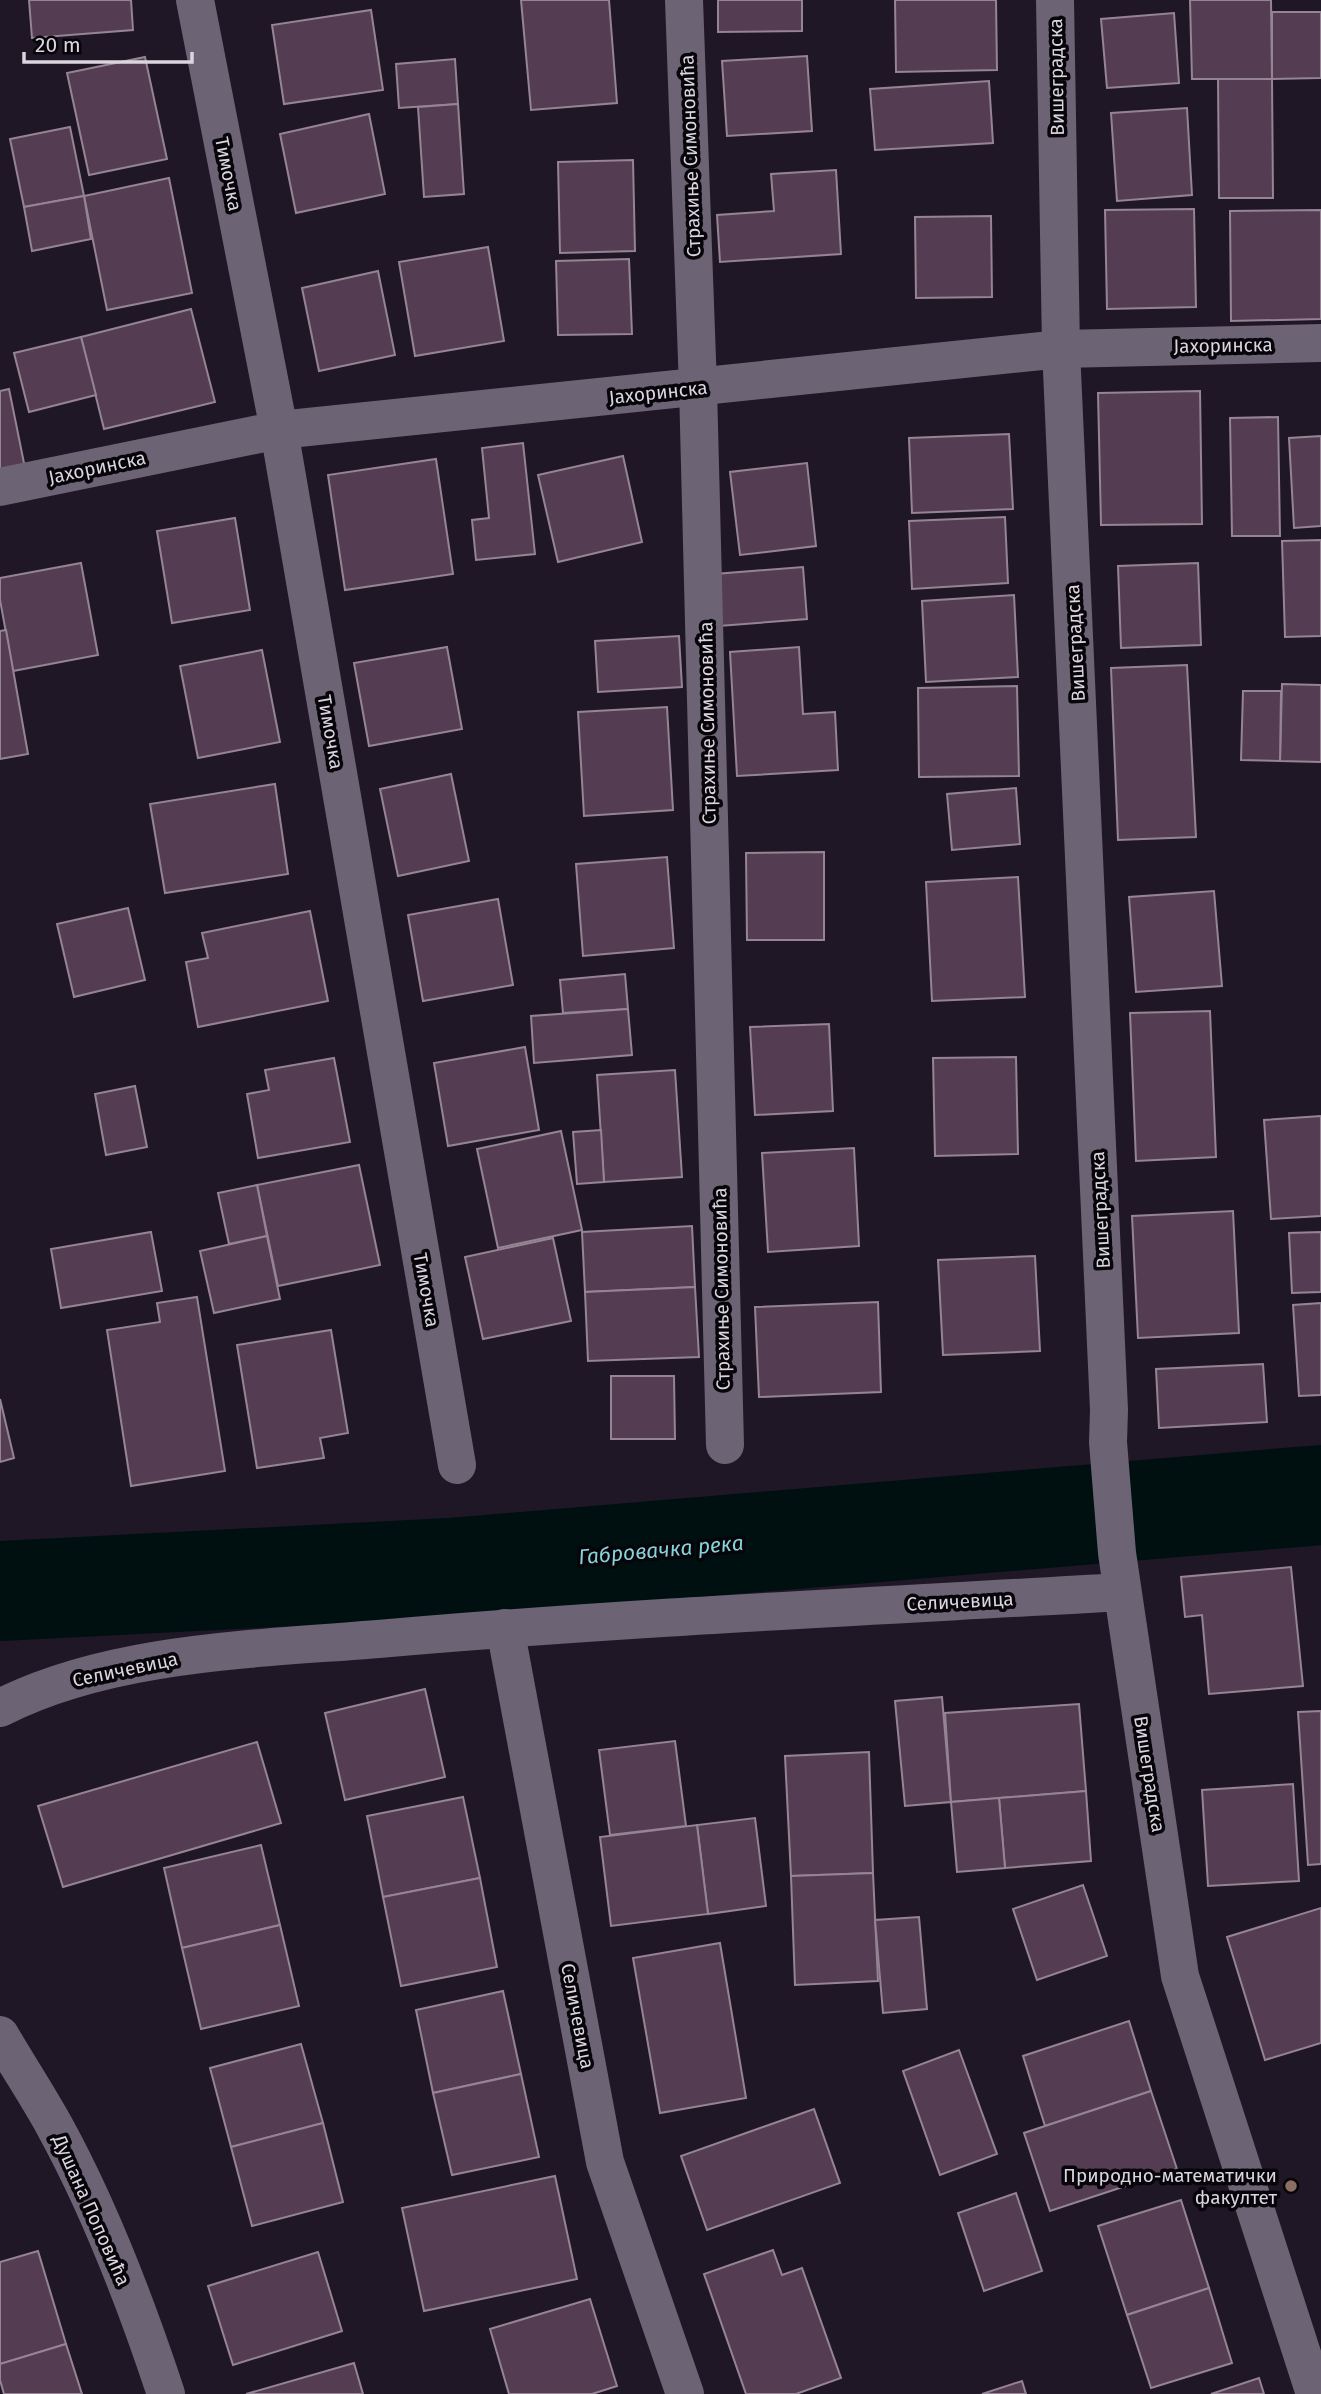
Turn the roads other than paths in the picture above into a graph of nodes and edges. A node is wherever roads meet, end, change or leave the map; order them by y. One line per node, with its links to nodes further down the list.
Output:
1 (195, 0): 7 (street, Тимочка)
2 (684, 0): 6 (street, Страхиње Симоновића)
3 (1055, 0): 5 (street, Вишеградска)
4 (1321, 343): 5 (street, Јахоринска)
5 (1061, 349): 6 (street, Јахоринска); 11 (street, Вишеградска)
6 (698, 387): 7 (street, Јахоринска); 9 (street, Страхиње Симоновића)
7 (279, 430): 8 (street, Јахоринска); 10 (street, Тимочка)
8 (0, 487)
9 (725, 1445)
10 (457, 1465)
11 (1122, 1592): 12 (street, Селичевица); 17 (street, Вишеградска)
12 (505, 1628): 13 (street, Селичевица); 16 (street, Селичевица)
13 (0, 1708)
14 (0, 2035): 15 (street, Душана Поповића)
15 (166, 2394)
16 (685, 2394)
17 (1315, 2394)

